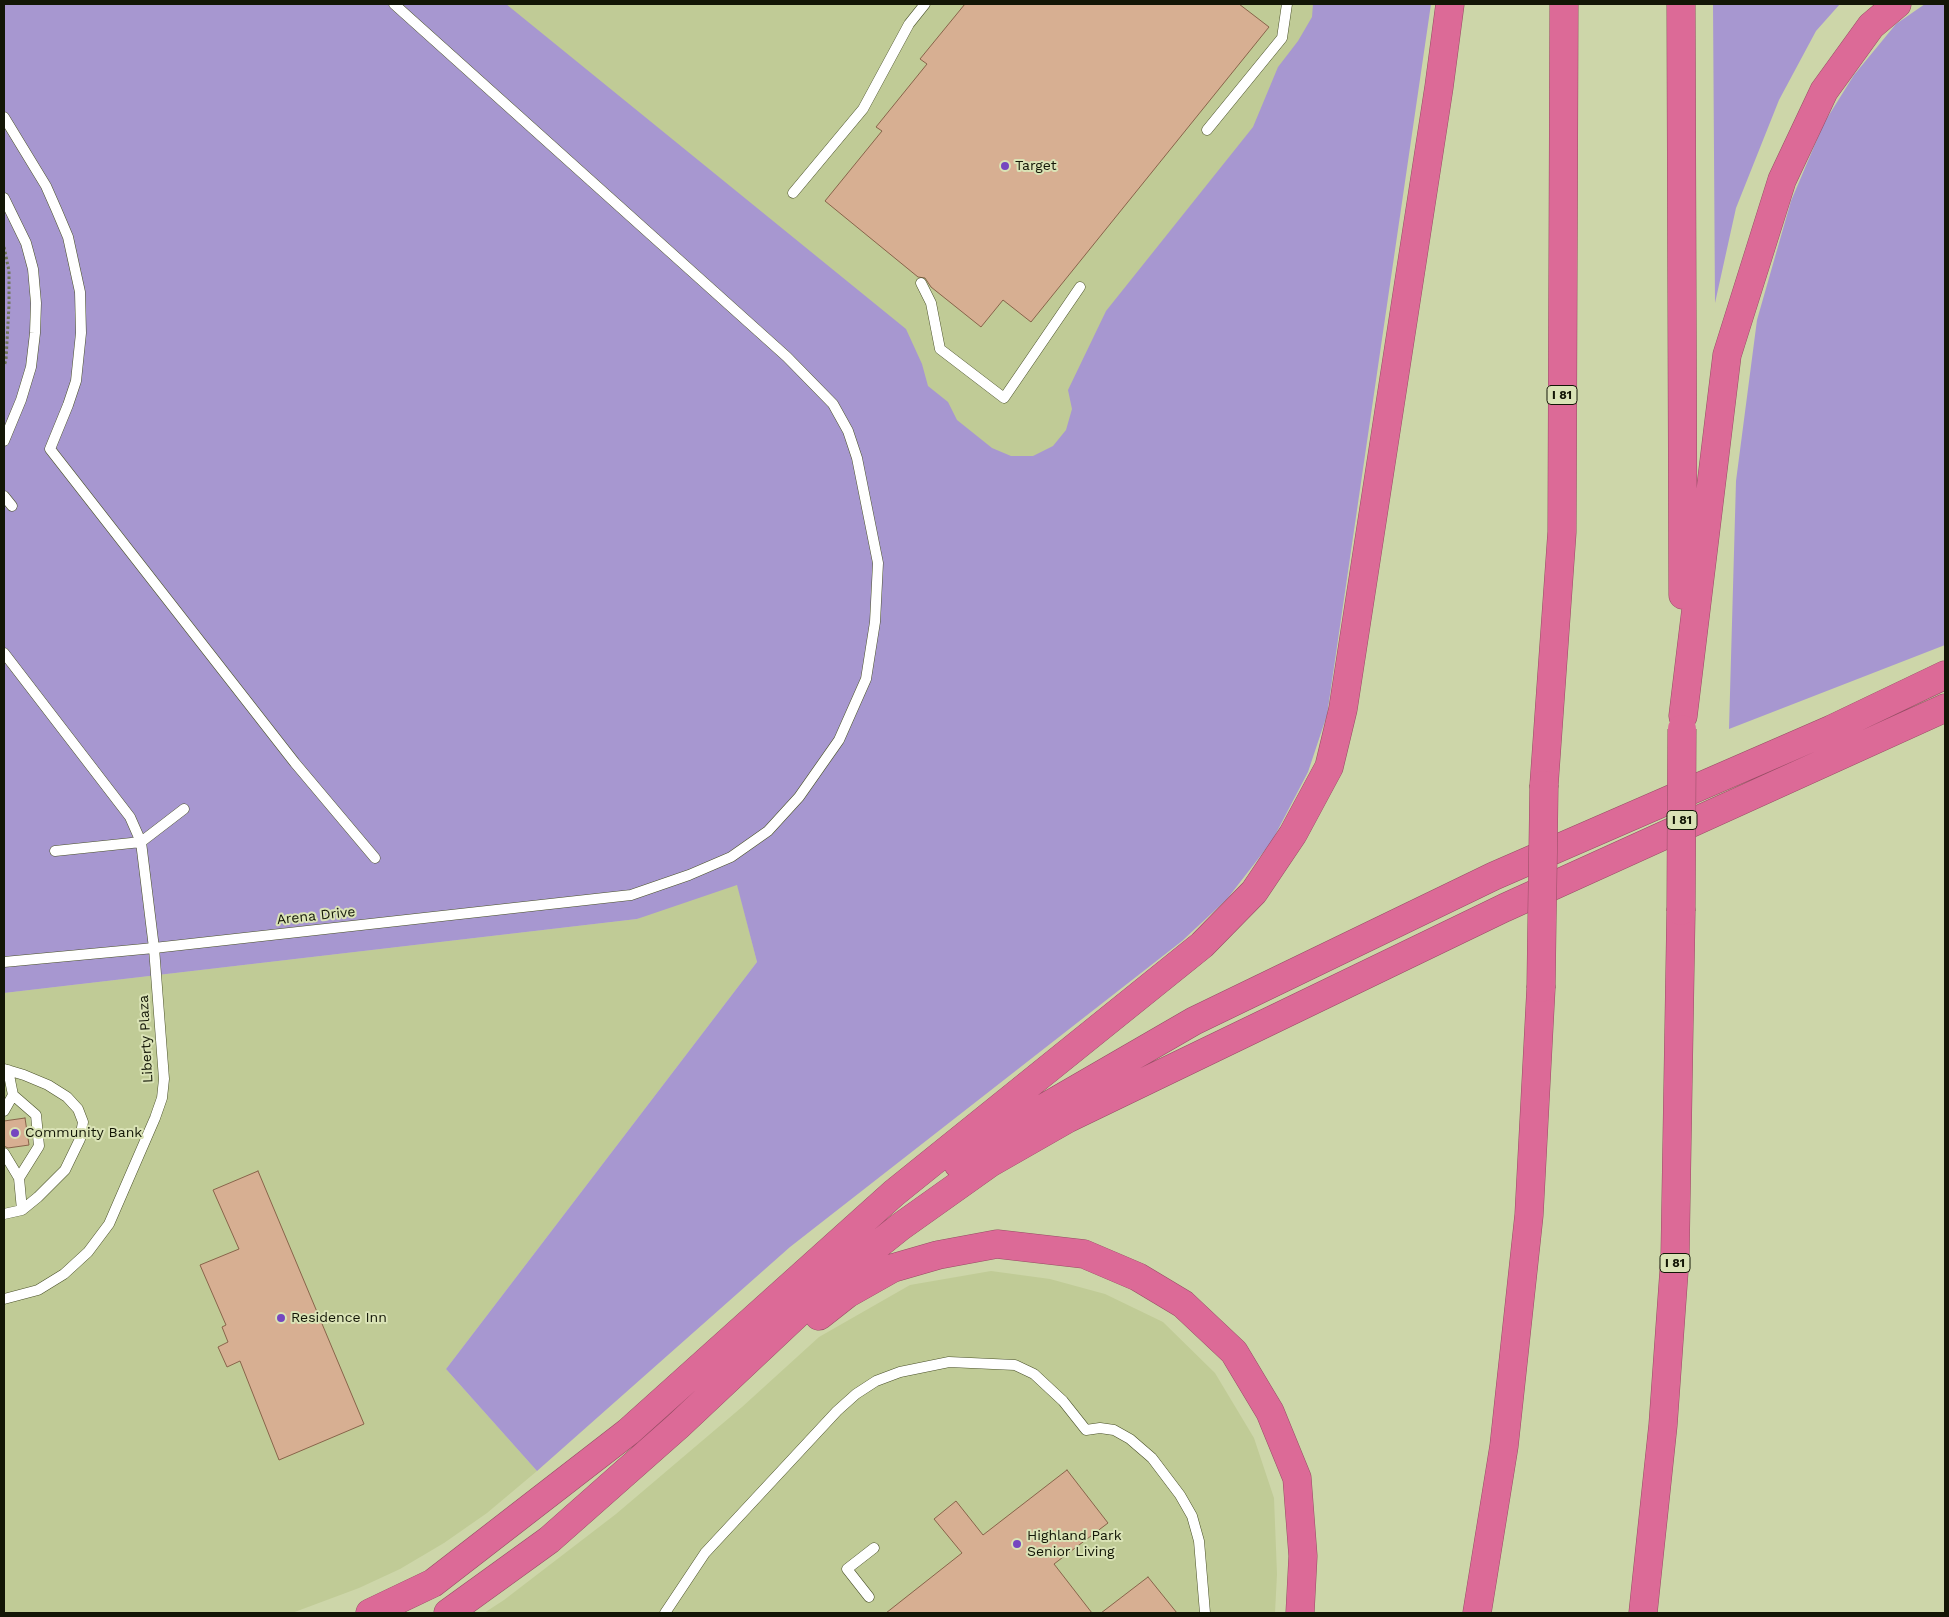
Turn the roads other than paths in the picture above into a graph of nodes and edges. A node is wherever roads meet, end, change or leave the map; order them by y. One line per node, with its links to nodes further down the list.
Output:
1 (394, 4): 25 (lane, Arena Drive)
2 (926, 4): 10 (lane)
3 (1287, 4): 9 (lane)
4 (1450, 4): 35 (highway)
5 (1564, 4): 44 (highway, I 81, bridge)
6 (1681, 4): 20 (highway, I 81)
7 (1897, 4): 20 (highway)
8 (4, 117): 24 (lane)
9 (1207, 130)
10 (793, 192)
11 (4, 198): 14 (lane)
12 (921, 283): 13 (lane)
13 (1080, 287)
14 (4, 441)
15 (4, 496): 16 (lane)
16 (12, 506)
17 (4, 654): 22 (lane, Liberty Plaza)
18 (1945, 675): 35 (highway)
19 (1945, 708): 36 (highway)
20 (1683, 723): 45 (highway, I 81, bridge)
21 (184, 809): 22 (lane)
22 (141, 842): 23 (lane); 25 (lane, Liberty Plaza)
23 (55, 851)
24 (375, 858)
25 (154, 948): 26 (lane, Arena Drive); 34 (lane, Liberty Plaza)
26 (4, 962)
27 (6, 1070): 28 (lane); 32 (lane)
28 (13, 1096): 29 (lane); 31 (lane)
29 (4, 1111)
30 (4, 1153): 31 (lane)
31 (19, 1178): 32 (lane)
32 (22, 1210): 33 (lane)
33 (4, 1214)
34 (4, 1299)
35 (658, 1404): 39 (highway)
36 (678, 1426): 40 (highway); 43 (highway)
37 (874, 1548): 38 (lane)
38 (870, 1597)
39 (370, 1613)
40 (448, 1613)
41 (664, 1613): 42 (lane)
42 (1205, 1613)
43 (1300, 1613)
44 (1477, 1613)
45 (1642, 1613)

